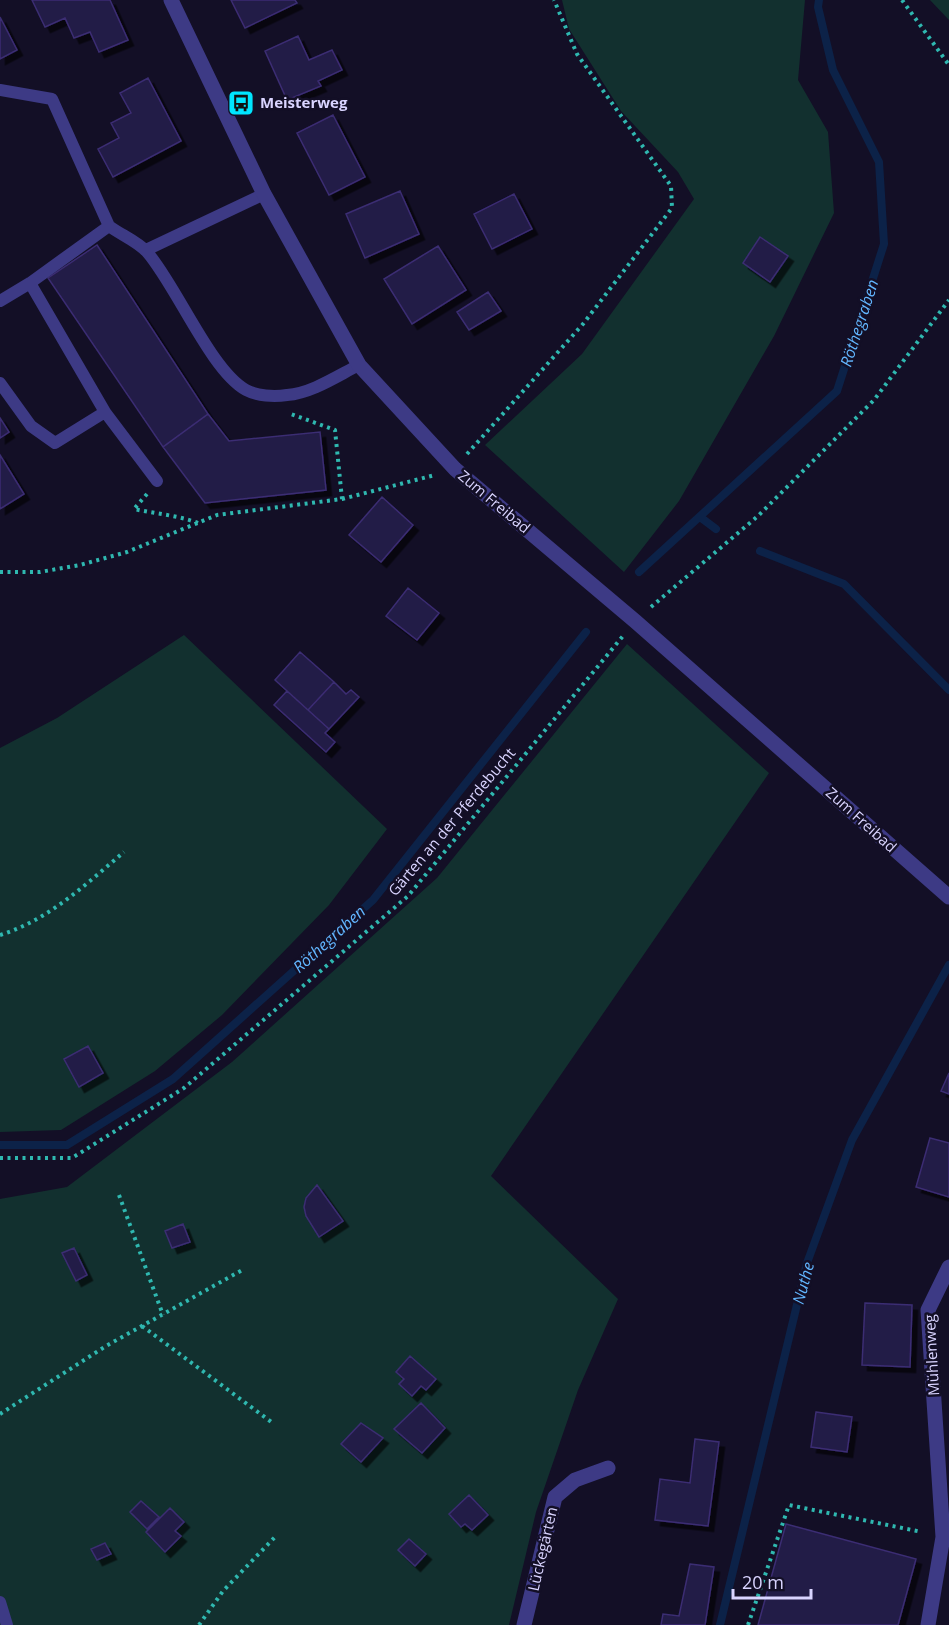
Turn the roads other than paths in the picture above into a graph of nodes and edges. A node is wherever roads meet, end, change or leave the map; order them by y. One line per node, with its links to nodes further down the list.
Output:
1 (171, 0): 3 (street, Zum Freibad)
2 (0, 90): 4 (lane)
3 (264, 194): 5 (lane); 8 (street, Zum Freibad)
4 (109, 226): 5 (lane); 6 (lane)
5 (146, 250): 8 (lane)
6 (30, 283): 7 (lane); 10 (lane)
7 (0, 301)
8 (359, 365): 12 (street, Zum Freibad)
9 (0, 383): 10 (lane)
10 (105, 411): 11 (lane)
11 (157, 482)
12 (946, 894)
13 (949, 1267): 18 (street, Mühlenweg)
14 (608, 1468): 17 (street, Lückegärten)
15 (0, 1602): 16 (lane)
16 (7, 1625)
17 (524, 1625)
18 (928, 1625)

